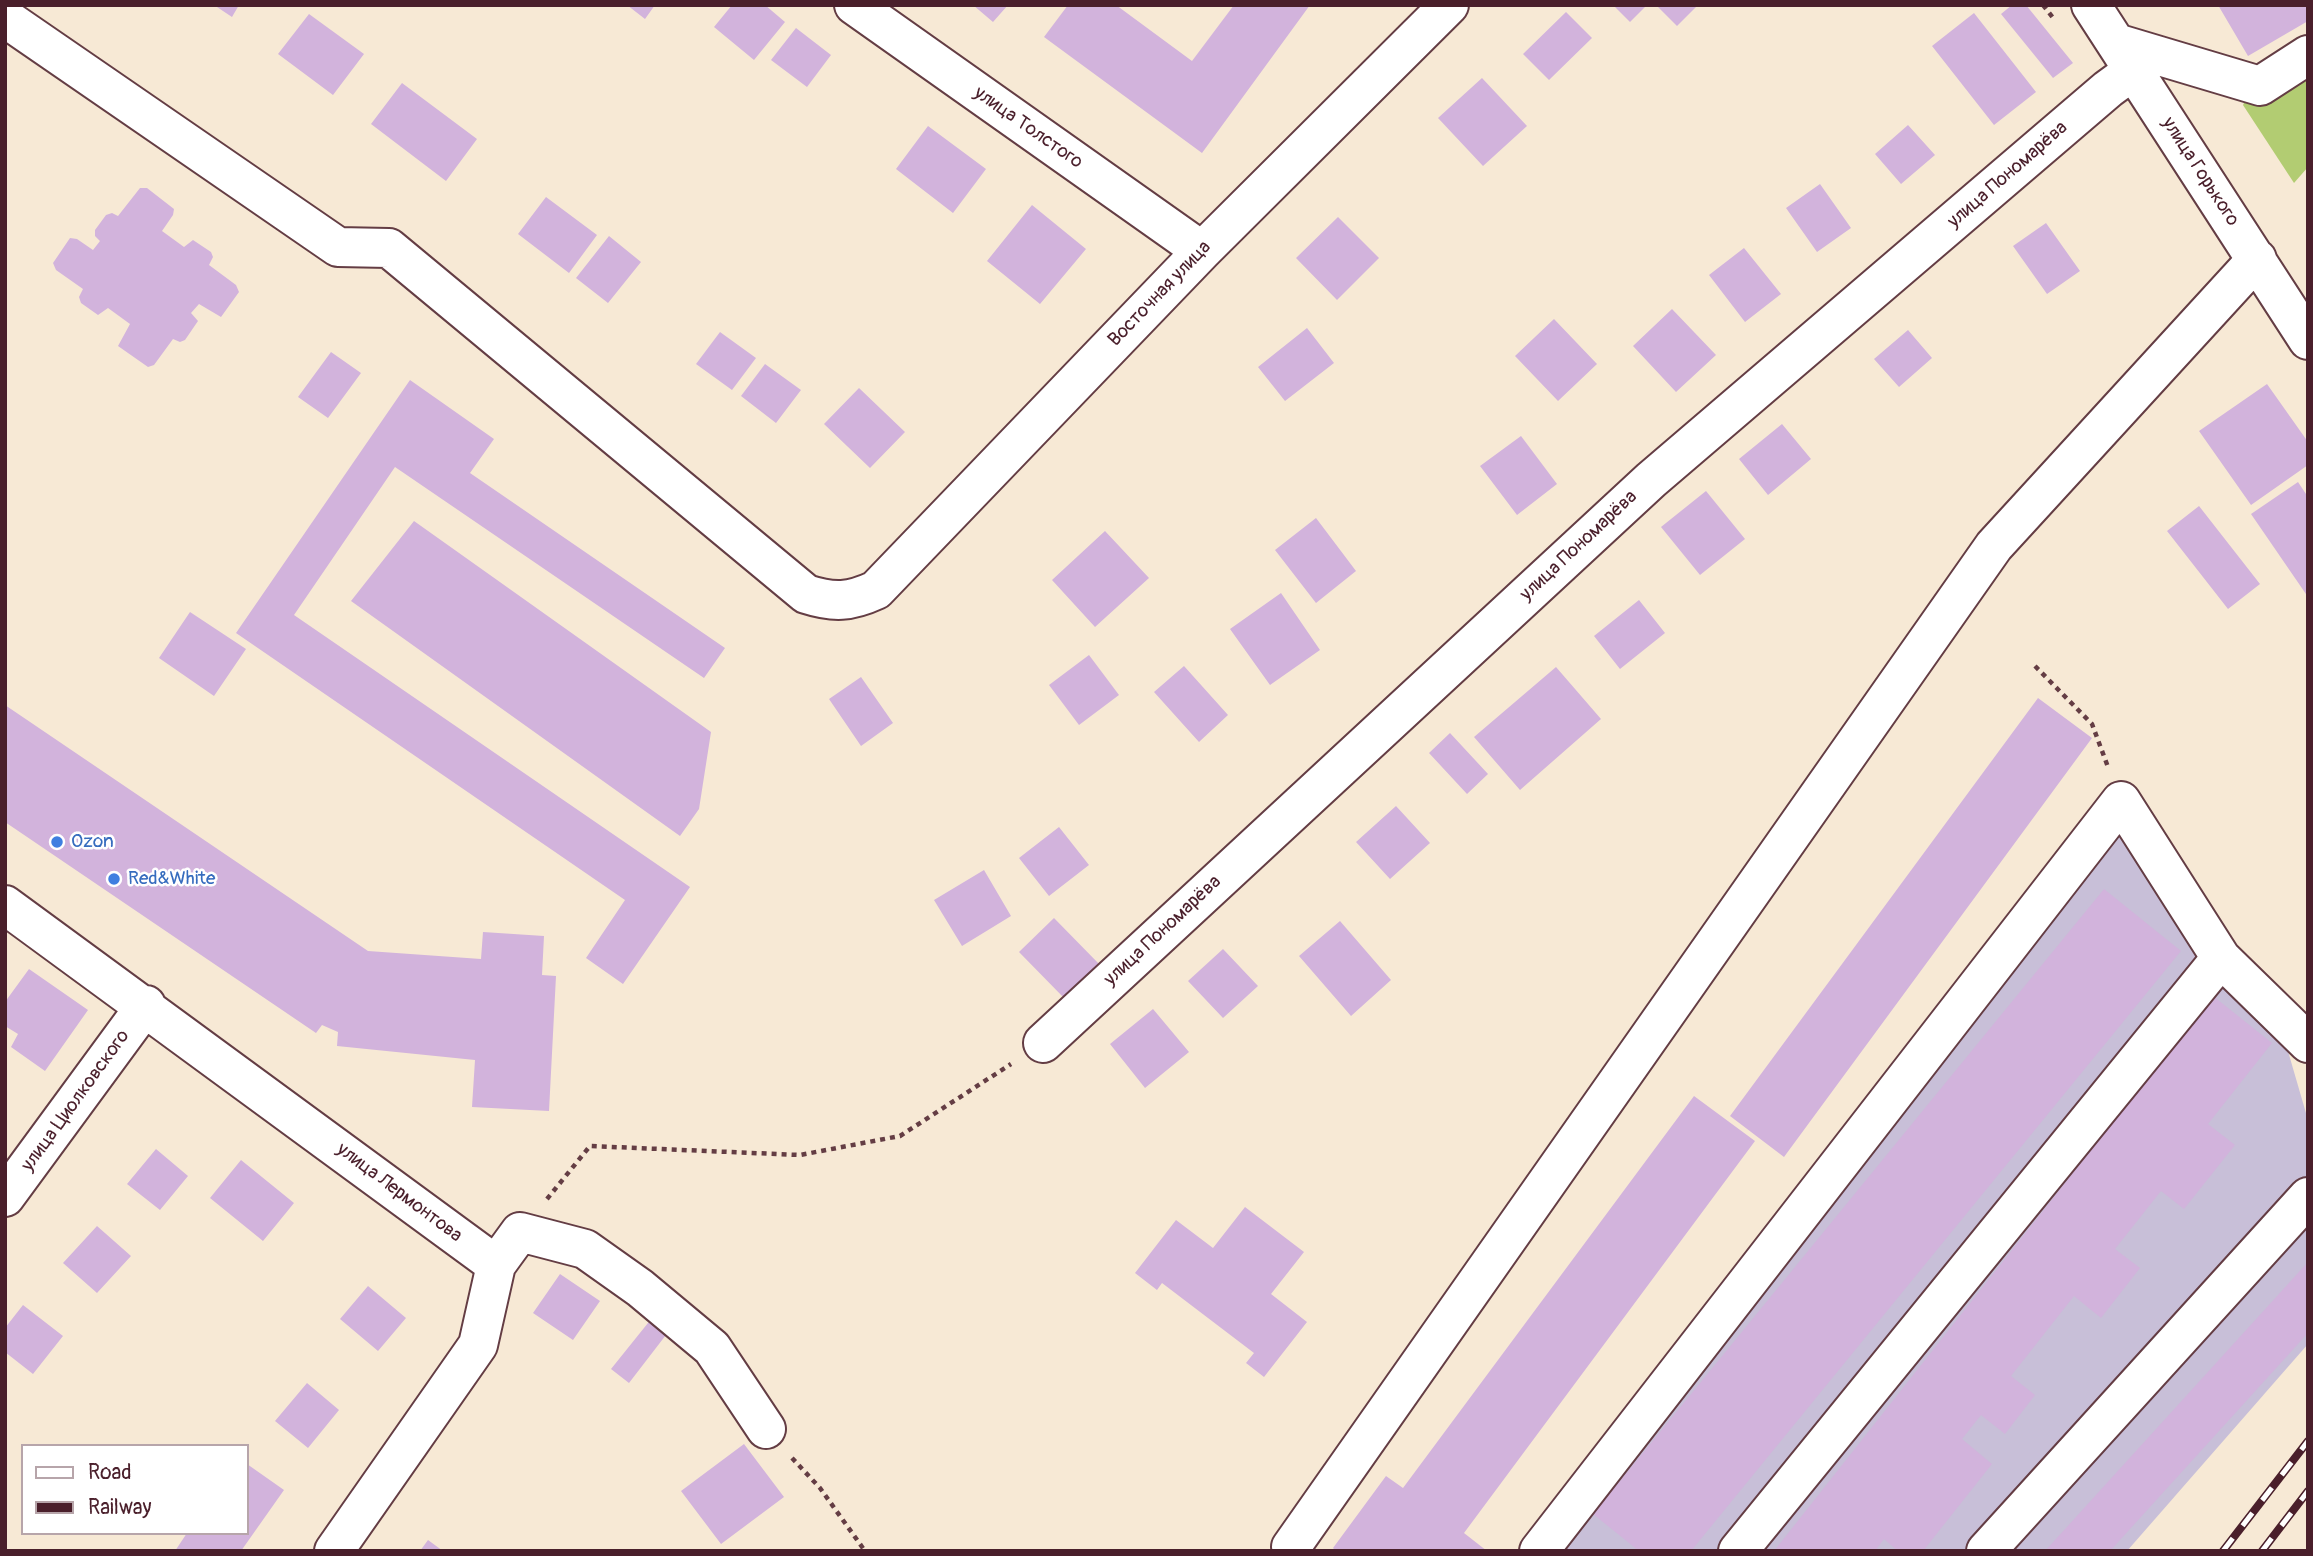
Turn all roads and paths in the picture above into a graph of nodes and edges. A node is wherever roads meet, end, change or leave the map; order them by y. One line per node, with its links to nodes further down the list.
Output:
1 (854, 5): 7 (street, улица Толстого)
2 (1449, 5): 7 (street, Восточная улица)
3 (2091, 5): 6 (street, улица Горького)
4 (5, 18): 7 (street, Восточная улица)
5 (2308, 55): 6 (street)
6 (2125, 56): 8 (street, улица Горького); 15 (street, улица Пономарёва)
7 (1202, 251)
8 (2257, 259): 9 (street, улица Горького); 23 (street)
9 (2308, 340)
10 (2035, 666): 11 (path)
11 (2121, 801): 13 (street); 22 (street)
12 (5, 905): 14 (street, улица Лермонтова)
13 (2221, 958): 16 (street); 26 (street)
14 (146, 1005): 17 (street, улица Циолковского); 20 (street, улица Лермонтова)
15 (1043, 1043): 19 (path)
16 (2308, 1043)
17 (5, 1197)
18 (2308, 1197): 27 (street)
19 (520, 1232): 20 (street); 21 (street)
20 (496, 1265): 24 (street)
21 (766, 1430): 25 (path)
22 (1548, 1548)
23 (1293, 1549)
24 (334, 1551)
25 (865, 1551)
26 (1738, 1551)
27 (1986, 1551)

